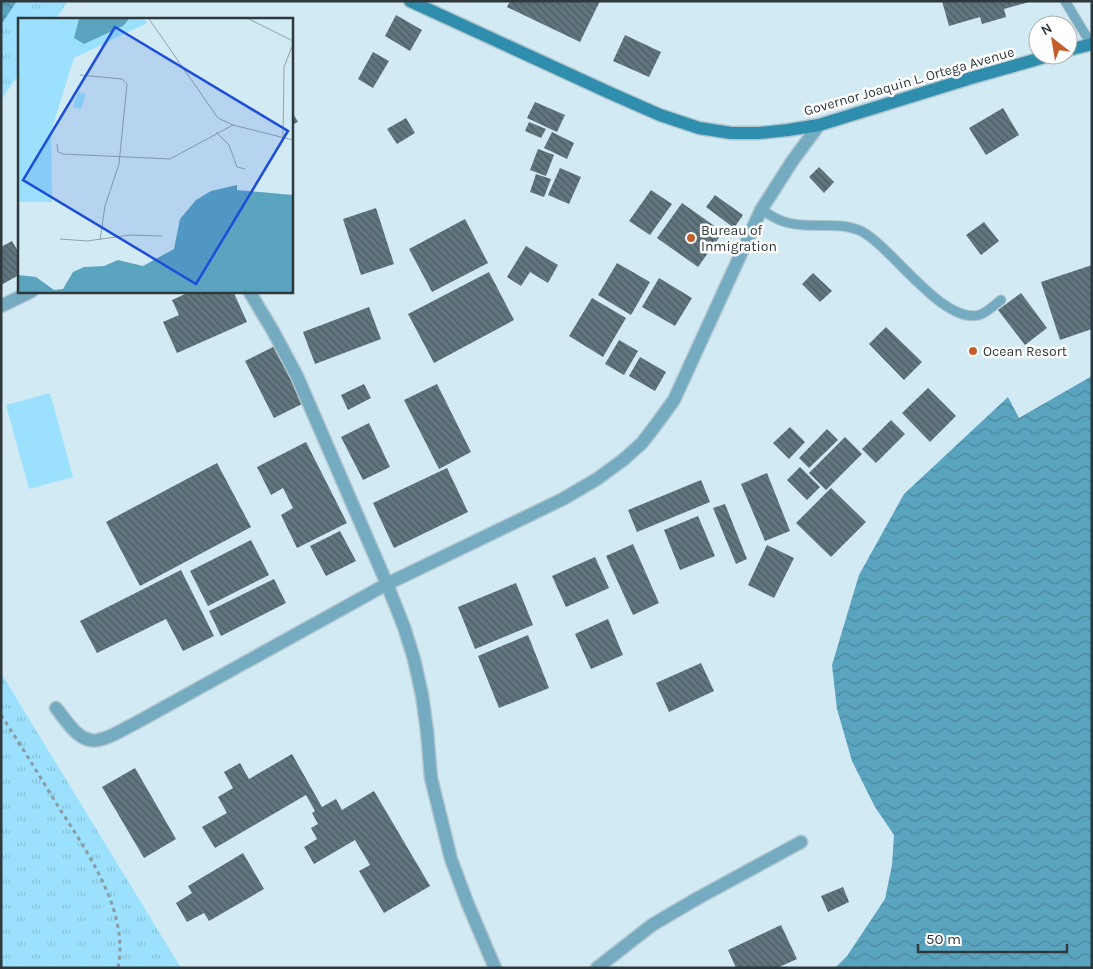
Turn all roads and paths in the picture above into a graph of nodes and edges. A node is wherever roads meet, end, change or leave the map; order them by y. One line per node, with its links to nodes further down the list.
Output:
1 (410, 1): 6 (street, Governor Joaquin L. Ortega Avenue)
2 (1065, 1): 3 (lane)
3 (1091, 44): 4 (street)
4 (1078, 47)
5 (1028, 62): 6 (street, Governor Joaquin L. Ortega Avenue)
6 (819, 125): 7 (street)
7 (761, 210): 10 (lane); 12 (street)
8 (30, 292): 11 (street)
9 (250, 292): 12 (street)
10 (1001, 300)
11 (1, 306)
12 (387, 584): 13 (street); 17 (street)
13 (56, 708)
14 (1, 715): 16 (path)
15 (801, 842): 18 (street)
16 (118, 968)
17 (495, 968)
18 (597, 968)

